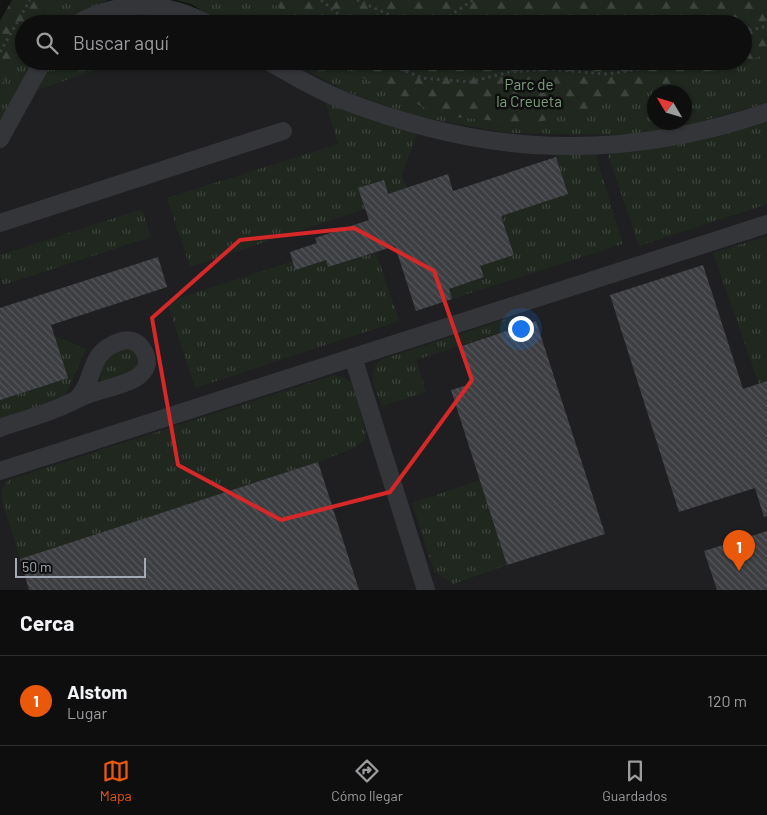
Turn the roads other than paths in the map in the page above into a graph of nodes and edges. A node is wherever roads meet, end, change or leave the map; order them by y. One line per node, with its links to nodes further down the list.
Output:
1 (90, 15): 2 (lane)
2 (193, 15)
3 (38, 70): 7 (lane)
4 (284, 70): 5 (lane)
5 (767, 112)
6 (283, 131): 8 (lane)
7 (0, 139)
8 (0, 223)
9 (767, 224): 10 (lane)
10 (352, 357): 13 (lane); 14 (lane)
11 (76, 400): 12 (lane)
12 (0, 428)
13 (0, 471)
14 (426, 590)

